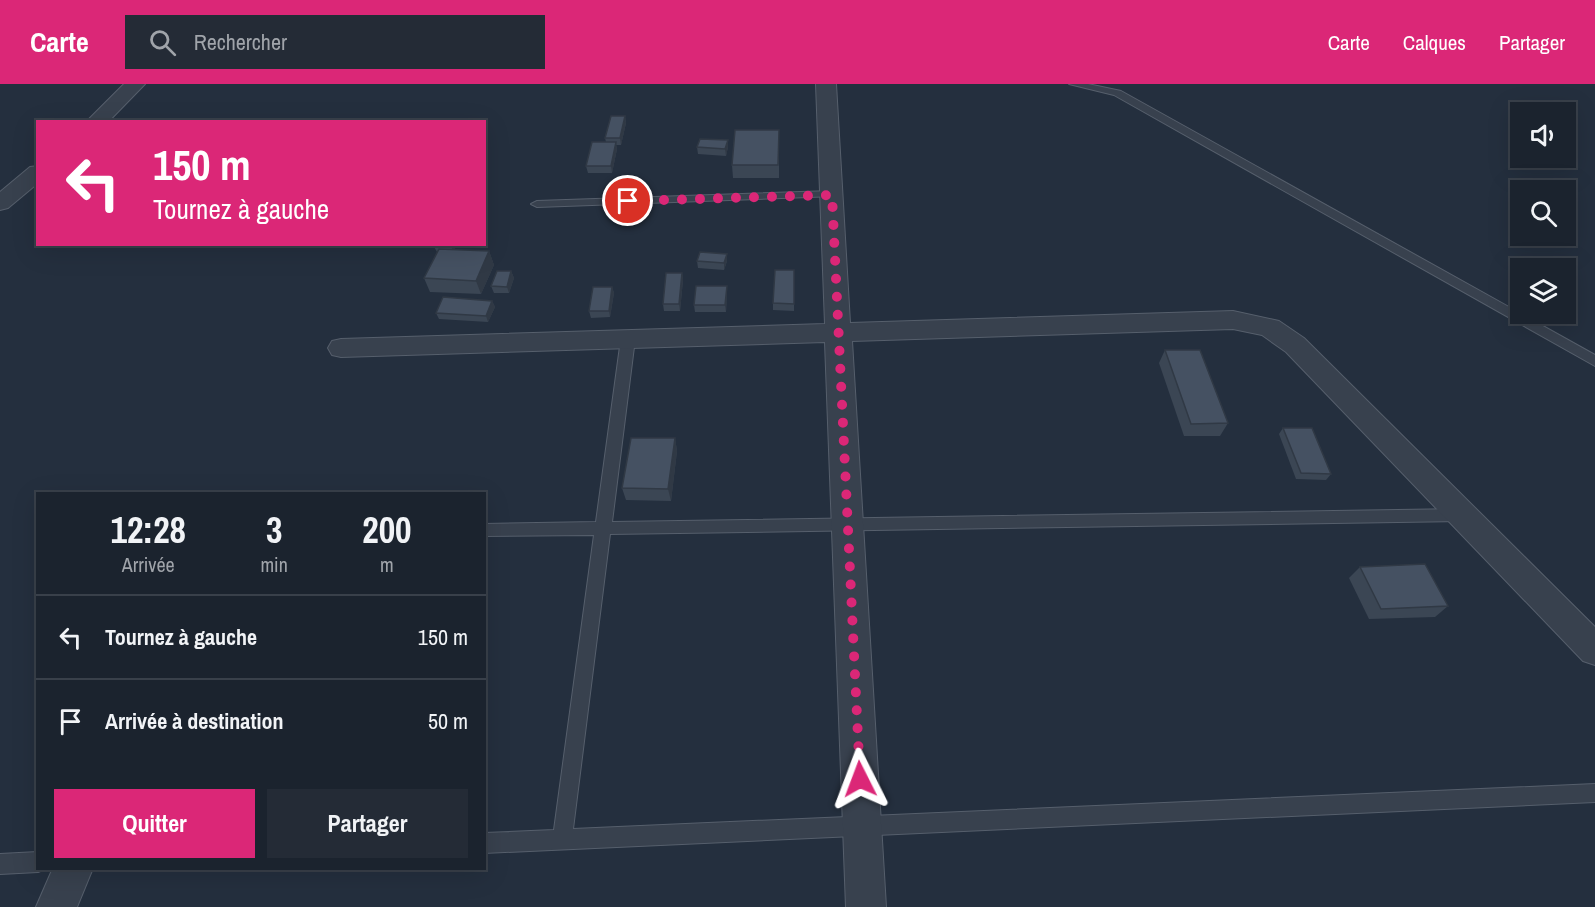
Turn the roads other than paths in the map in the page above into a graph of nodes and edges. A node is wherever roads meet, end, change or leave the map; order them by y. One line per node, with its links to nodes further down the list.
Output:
1 (135, 84): 4 (street)
2 (826, 84): 6 (street)
3 (1074, 84): 12 (lane)
4 (98, 120)
5 (36, 174): 7 (street)
6 (832, 195): 8 (lane); 9 (street)
7 (0, 203)
8 (537, 204)
9 (838, 332): 10 (street); 13 (street); 14 (street)
10 (628, 339): 11 (street); 15 (lane)
11 (341, 348)
12 (1595, 361)
13 (1463, 515): 14 (lane); 17 (street)
14 (848, 524): 15 (lane); 19 (street)
15 (602, 528): 16 (lane); 20 (lane)
16 (486, 530)
17 (1595, 650)
18 (1595, 793): 19 (lane)
19 (862, 825): 20 (lane); 26 (street)
20 (562, 839): 21 (lane)
21 (486, 843)
22 (36, 862): 23 (lane)
23 (0, 864)
24 (73, 870): 25 (street)
25 (56, 907)
26 (866, 907)

